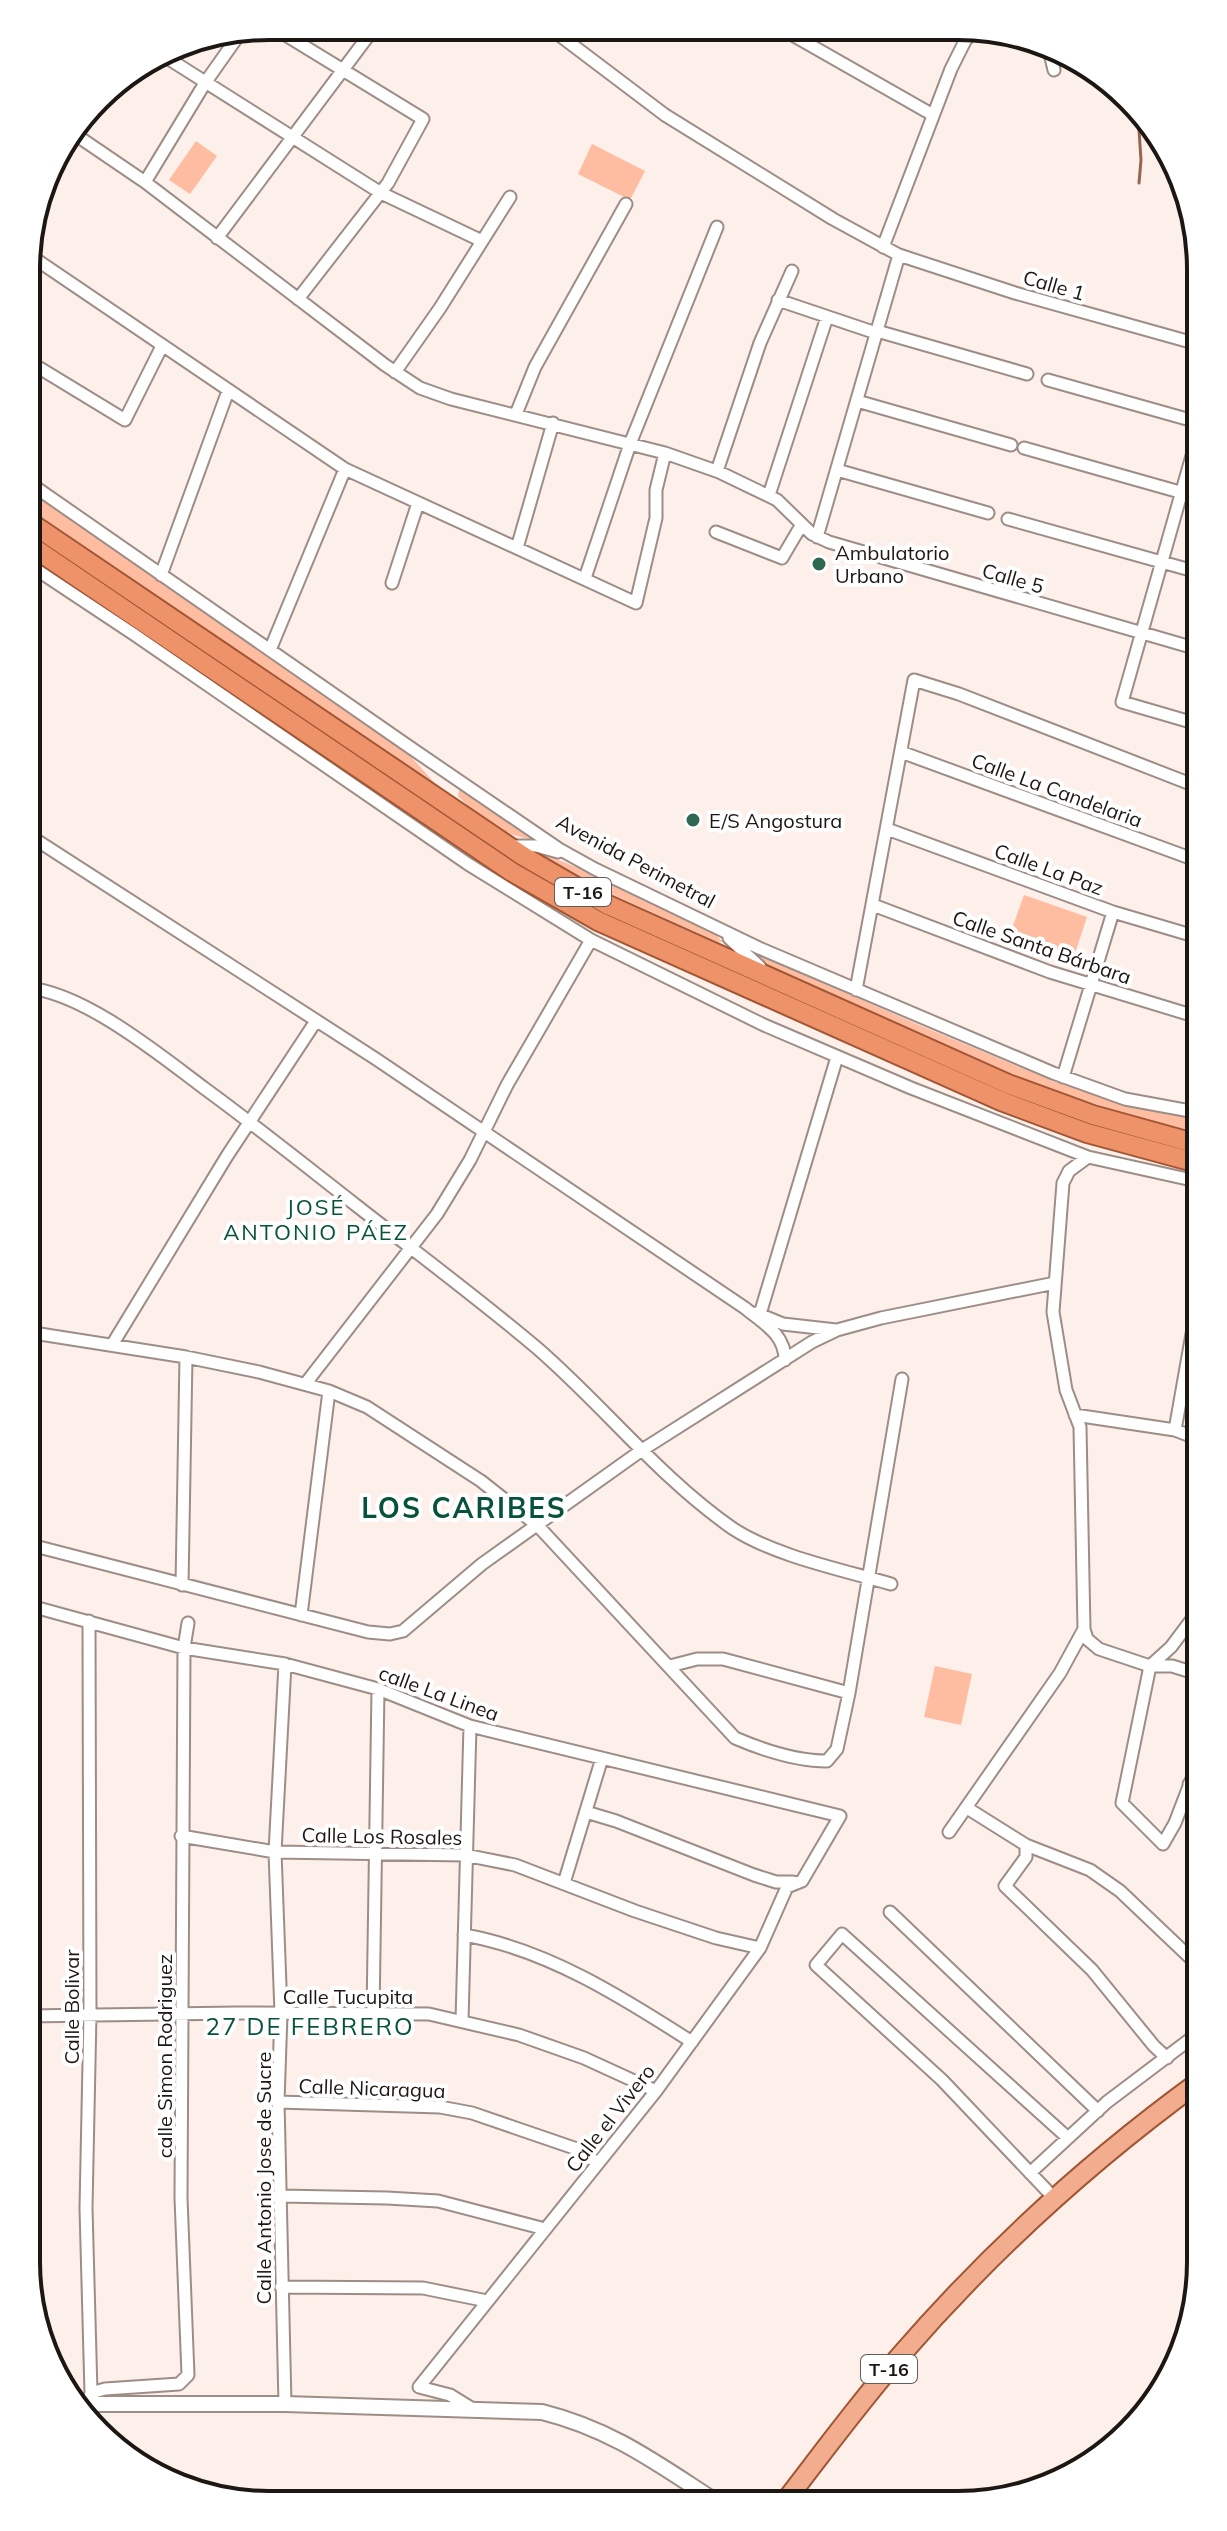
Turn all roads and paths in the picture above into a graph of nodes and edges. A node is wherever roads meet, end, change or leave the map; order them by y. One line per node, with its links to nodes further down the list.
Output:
1 (294, 40): 9 (street)
2 (366, 40): 9 (street)
3 (566, 40): 22 (street, Calle 1)
4 (801, 40): 12 (street)
5 (967, 40): 12 (street)
6 (233, 43): 11 (street)
7 (1052, 61): 10 (street)
8 (173, 62): 11 (street)
9 (344, 70): 13 (street); 16 (street)
10 (1054, 70)
11 (205, 83): 13 (street); 15 (street)
12 (933, 115): 22 (street)
13 (292, 137): 16 (street); 20 (street)
14 (81, 139): 15 (street)
15 (145, 182): 20 (street)
16 (381, 193): 21 (street); 26 (street)
17 (510, 197): 21 (street)
18 (626, 204): 38 (street)
19 (717, 227): 41 (street)
20 (217, 238): 26 (street)
21 (482, 241): 33 (street)
22 (883, 247): 23 (street, Calle 1)
23 (899, 255): 29 (street); 30 (street, Calle 1)
24 (40, 262): 31 (street)
25 (792, 271): 27 (street)
26 (298, 299): 33 (street)
27 (778, 300): 28 (street); 47 (street)
28 (827, 317): 29 (street); 52 (street)
29 (877, 332): 34 (street); 37 (street)
30 (1187, 341)
31 (162, 346): 32 (street); 36 (street)
32 (40, 368)
33 (395, 372): 38 (street)
34 (1027, 374)
35 (1048, 380): 39 (street)
36 (228, 391): 45 (street); 65 (street)
37 (857, 401): 42 (street); 46 (street)
38 (516, 414): 40 (street)
39 (1187, 420)
40 (553, 423): 41 (street); 60 (street)
41 (630, 444): 44 (street); 66 (street)
42 (1011, 445)
43 (1024, 448): 50 (street)
44 (665, 453): 47 (street); 66 (street)
45 (345, 469): 53 (street); 70 (street)
46 (837, 470): 54 (street); 59 (street)
47 (717, 471): 52 (street)
48 (1187, 475): 50 (street)
49 (40, 490): 65 (street, Avenida Perimetral)
50 (1182, 493): 51 (street); 62 (street)
51 (1187, 494)
52 (769, 495): 56 (street)
53 (418, 503): 60 (street); 67 (street)
54 (988, 513)
55 (1008, 519): 62 (street)
56 (802, 524): 58 (street); 59 (street)
57 (40, 529): 76 (highway, T-16)
58 (716, 532)
59 (817, 537): 68 (street, Calle 5)
60 (517, 548): 66 (street)
61 (40, 552): 97 (highway, T-16)
62 (1162, 562): 63 (street); 68 (street)
63 (1187, 569)
64 (40, 572): 83 (street)
65 (161, 575): 70 (street, Avenida Perimetral)
66 (585, 578)
67 (392, 583)
68 (1142, 633): 69 (street, Calle 5); 71 (street)
69 (1187, 646)
70 (270, 650): 77 (street, Avenida Perimetral)
71 (1187, 721)
72 (901, 752): 73 (street); 74 (street); 78 (street, Calle La Candelaria)
73 (1187, 783)
74 (887, 829): 79 (street); 80 (street, Calle La Paz)
75 (40, 842): 89 (street)
76 (508, 846): 77 (street); 84 (highway, T-16)
77 (574, 857): 81 (street, Avenida Perimetral)
78 (1187, 857)
79 (873, 905): 85 (street, Calle Santa Bárbara); 87 (street)
80 (1113, 912): 82 (street, Calle La Paz); 85 (street)
81 (714, 927): 84 (street); 87 (street, Avenida Perimetral)
82 (1187, 934)
83 (591, 940): 90 (street); 94 (street)
84 (780, 982): 95 (highway, T-16)
85 (1091, 985): 88 (street, Calle Santa Bárbara); 91 (street)
86 (40, 990): 93 (street)
87 (856, 990): 91 (street, Avenida Perimetral)
88 (1187, 1014)
89 (316, 1021): 93 (street); 94 (street)
90 (837, 1057): 96 (street); 102 (street)
91 (1063, 1077): 92 (street, Avenida Perimetral)
92 (1187, 1110)
93 (250, 1122): 99 (street); 105 (street)
94 (482, 1131): 99 (street); 101 (street)
95 (1187, 1141)
96 (1088, 1157): 98 (street); 100 (street)
97 (1187, 1160)
98 (1187, 1179)
99 (412, 1249): 110 (street); 115 (street)
100 (1055, 1283): 103 (street); 112 (street)
101 (745, 1308): 102 (street); 107 (street)
102 (760, 1314): 103 (street)
103 (837, 1330): 107 (street)
104 (40, 1334): 105 (street)
105 (112, 1345): 106 (street)
106 (186, 1357): 110 (street); 120 (street)
107 (785, 1360): 115 (street)
108 (1187, 1362): 113 (street)
109 (902, 1379): 118 (street)
110 (306, 1383): 111 (street)
111 (329, 1391): 116 (street); 122 (street)
112 (1075, 1415): 113 (street); 126 (street)
113 (1175, 1430): 114 (street)
114 (1187, 1435)
115 (642, 1450): 116 (street); 118 (street)
116 (538, 1526): 122 (street); 129 (street)
117 (40, 1547): 120 (street)
118 (868, 1577): 119 (street); 133 (street)
119 (891, 1584)
120 (182, 1585): 122 (street)
121 (40, 1608): 123 (street, calle La Linea)
122 (301, 1615)
123 (89, 1621): 127 (street, calle La Linea); 155 (street, Calle Bolivar)
124 (188, 1623): 127 (street, calle Simon Rodriguez)
125 (1187, 1626): 130 (street)
126 (1084, 1629): 130 (street); 137 (street)
127 (184, 1648): 128 (street, calle La Linea); 141 (street, calle Simon Rodriguez)
128 (285, 1664): 132 (street, calle La Linea); 143 (street, Calle Antonio Jose de Sucre)
129 (670, 1666): 133 (street); 133 (street)
130 (1150, 1666): 131 (street); 136 (street)
131 (1187, 1671)
132 (378, 1689): 134 (street, calle La Linea); 144 (street)
133 (849, 1693)
134 (470, 1726): 135 (street, calle La Linea); 145 (street)
135 (602, 1758): 138 (street); 139 (street, calle La Linea)
136 (1187, 1790)
137 (967, 1808): 140 (street); 142 (street)
138 (586, 1812): 146 (street); 147 (street)
139 (840, 1816): 146 (street, Calle el Vivero)
140 (949, 1832)
141 (181, 1836): 143 (street, Calle Los Rosales); 153 (street, calle Simon Rodriguez)
142 (1026, 1845): 151 (street); 160 (street)
143 (275, 1852): 144 (street, Calle Los Rosales); 152 (street, Calle Antonio Jose de Sucre)
144 (376, 1853): 145 (street, Calle Los Rosales); 154 (street)
145 (465, 1855): 147 (street, Calle Los Rosales); 149 (street)
146 (802, 1881): 150 (street, Calle el Vivero)
147 (564, 1883): 150 (street, Calle Los Rosales)
148 (890, 1912): 164 (street)
149 (464, 1935): 157 (street); 158 (street)
150 (760, 1948): 158 (street, Calle el Vivero)
151 (1187, 1955)
152 (281, 2013): 153 (street, Calle Tucupita); 154 (street, Calle Tucupita); 163 (street, Calle Antonio Jose de Sucre)
153 (183, 2014): 155 (street, Calle Tucupita); 174 (street, calle Simon Rodriguez)
154 (373, 2014): 157 (street, Calle Tucupita)
155 (90, 2015): 156 (street, Calle Tucupita); 173 (street, Calle Bolivar)
156 (40, 2016)
157 (462, 2021): 161 (street, Calle Tucupita)
158 (692, 2042): 161 (street, Calle el Vivero)
159 (1187, 2042): 160 (street)
160 (1167, 2058): 164 (street)
161 (656, 2091): 166 (street, Calle el Vivero)
162 (1187, 2091): 169 (main road, T-16)
163 (278, 2102): 166 (street, Calle Nicaragua); 168 (street, Calle Antonio Jose de Sucre)
164 (1098, 2111): 165 (street)
165 (1068, 2138): 167 (street); 167 (street)
166 (598, 2163): 170 (street, Calle el Vivero)
167 (1030, 2173): 169 (street)
168 (280, 2196): 170 (street); 171 (street, Calle Antonio Jose de Sucre)
169 (1054, 2198): 178 (main road, T-16)
170 (545, 2229): 172 (street, Calle el Vivero)
171 (281, 2287): 172 (street); 176 (street, Calle Antonio Jose de Sucre)
172 (487, 2301): 177 (street, Calle el Vivero)
173 (86, 2398)
174 (87, 2399)
175 (87, 2400): 176 (street)
176 (285, 2404): 177 (street)
177 (471, 2408): 179 (street)
178 (798, 2484): 180 (street); 181 (main road, T-16)
179 (700, 2491)
180 (788, 2491)
181 (793, 2491)

